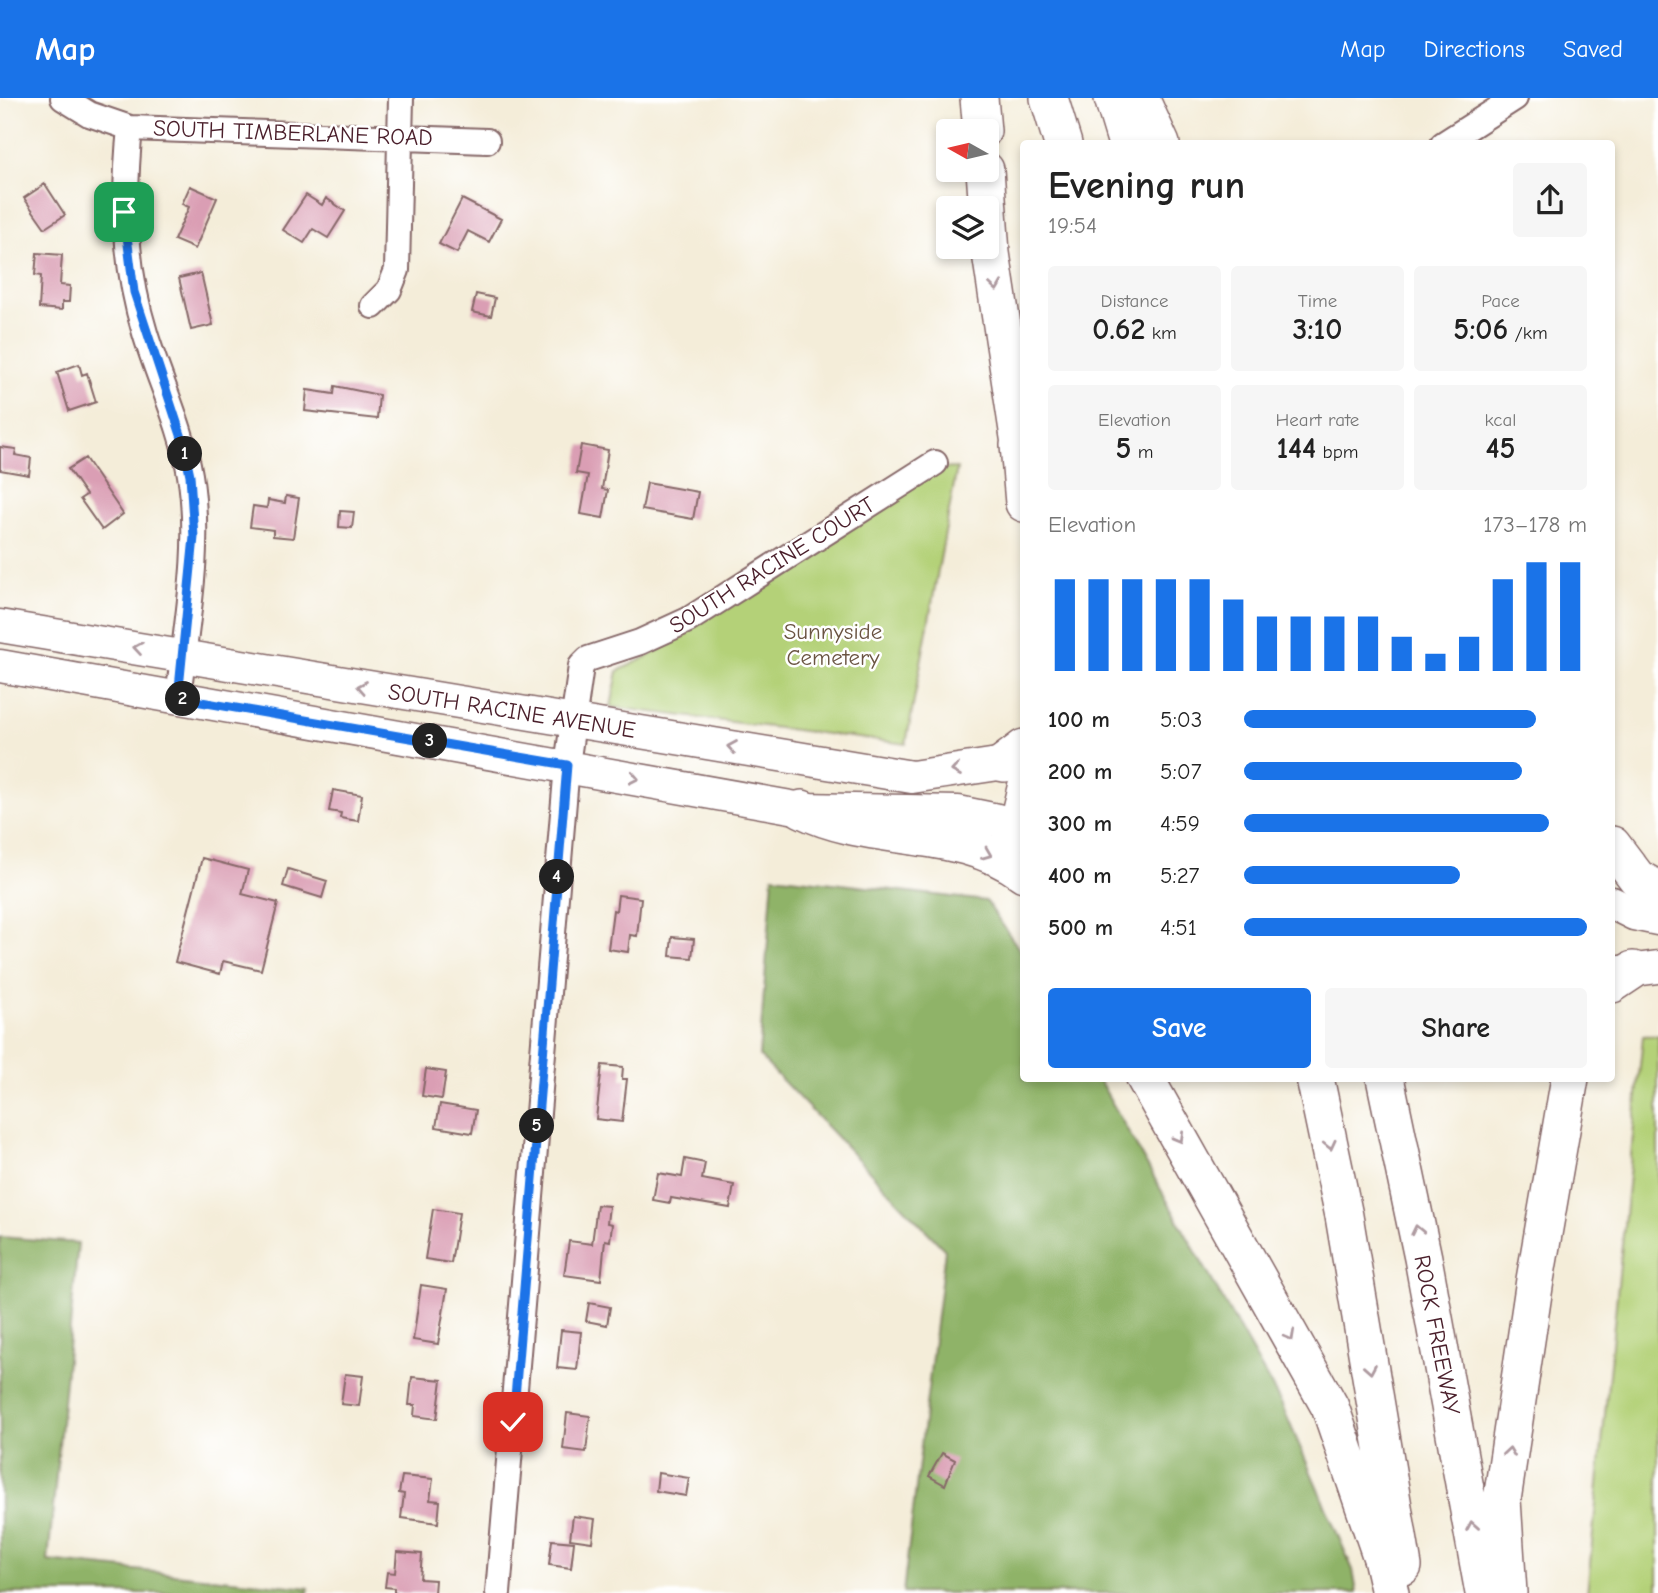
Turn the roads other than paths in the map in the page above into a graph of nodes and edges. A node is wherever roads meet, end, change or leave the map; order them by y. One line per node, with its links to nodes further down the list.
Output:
1 (63, 98): 9 (street, SOUTH TIMBERLANE ROAD)
2 (401, 98): 10 (street)
3 (979, 98): 8 (highway)
4 (1049, 98): 11 (highway)
5 (1113, 98): 12 (highway)
6 (1140, 98): 13 (highway)
7 (1515, 98): 14 (street)
8 (981, 119)
9 (130, 128): 10 (street, SOUTH TIMBERLANE ROAD); 21 (street)
10 (400, 136): 15 (street, SOUTH TIMBERLANE ROAD); 17 (street)
11 (1062, 140)
12 (1126, 140)
13 (1159, 140)
14 (1449, 140)
15 (487, 141)
16 (986, 182): 18 (highway, one-way to 18)
17 (373, 306)
18 (1020, 450)
19 (935, 463): 24 (street, SOUTH RACINE COURT)
20 (0, 626): 21 (main road, SOUTH RACINE AVENUE, one-way to 20)
21 (183, 656): 23 (street); 24 (main road, SOUTH RACINE AVENUE, one-way to 21)
22 (0, 666): 23 (main road, SOUTH RACINE AVENUE)
23 (178, 698): 26 (main road, SOUTH RACINE AVENUE)
24 (572, 722): 25 (main road, SOUTH RACINE AVENUE, one-way to 24); 26 (street, SOUTH RACINE COURT)
25 (1019, 764): 28 (main road)
26 (567, 765): 27 (main road, SOUTH RACINE AVENUE, one-way to 27); 41 (street, SOUTH RACINE COURT)
27 (802, 809): 29 (main road, SOUTH RACINE AVENUE); 31 (highway, one-way to 31)
28 (1020, 812)
29 (1020, 830)
30 (1615, 849): 32 (highway)
31 (1020, 871)
32 (1658, 890)
33 (1615, 905): 34 (main road)
34 (1658, 919)
35 (1147, 1082): 42 (highway, one-way to 42)
36 (1316, 1082): 43 (highway, one-way to 43)
37 (1386, 1082): 44 (highway, ROCK FREEWAY, one-way to 37)
38 (1550, 1082): 40 (highway)
39 (1569, 1082): 40 (highway)
40 (1535, 1280): 45 (highway, one-way to 40)
41 (498, 1593)
42 (1390, 1593)
43 (1407, 1593)
44 (1484, 1593)
45 (1508, 1593)

